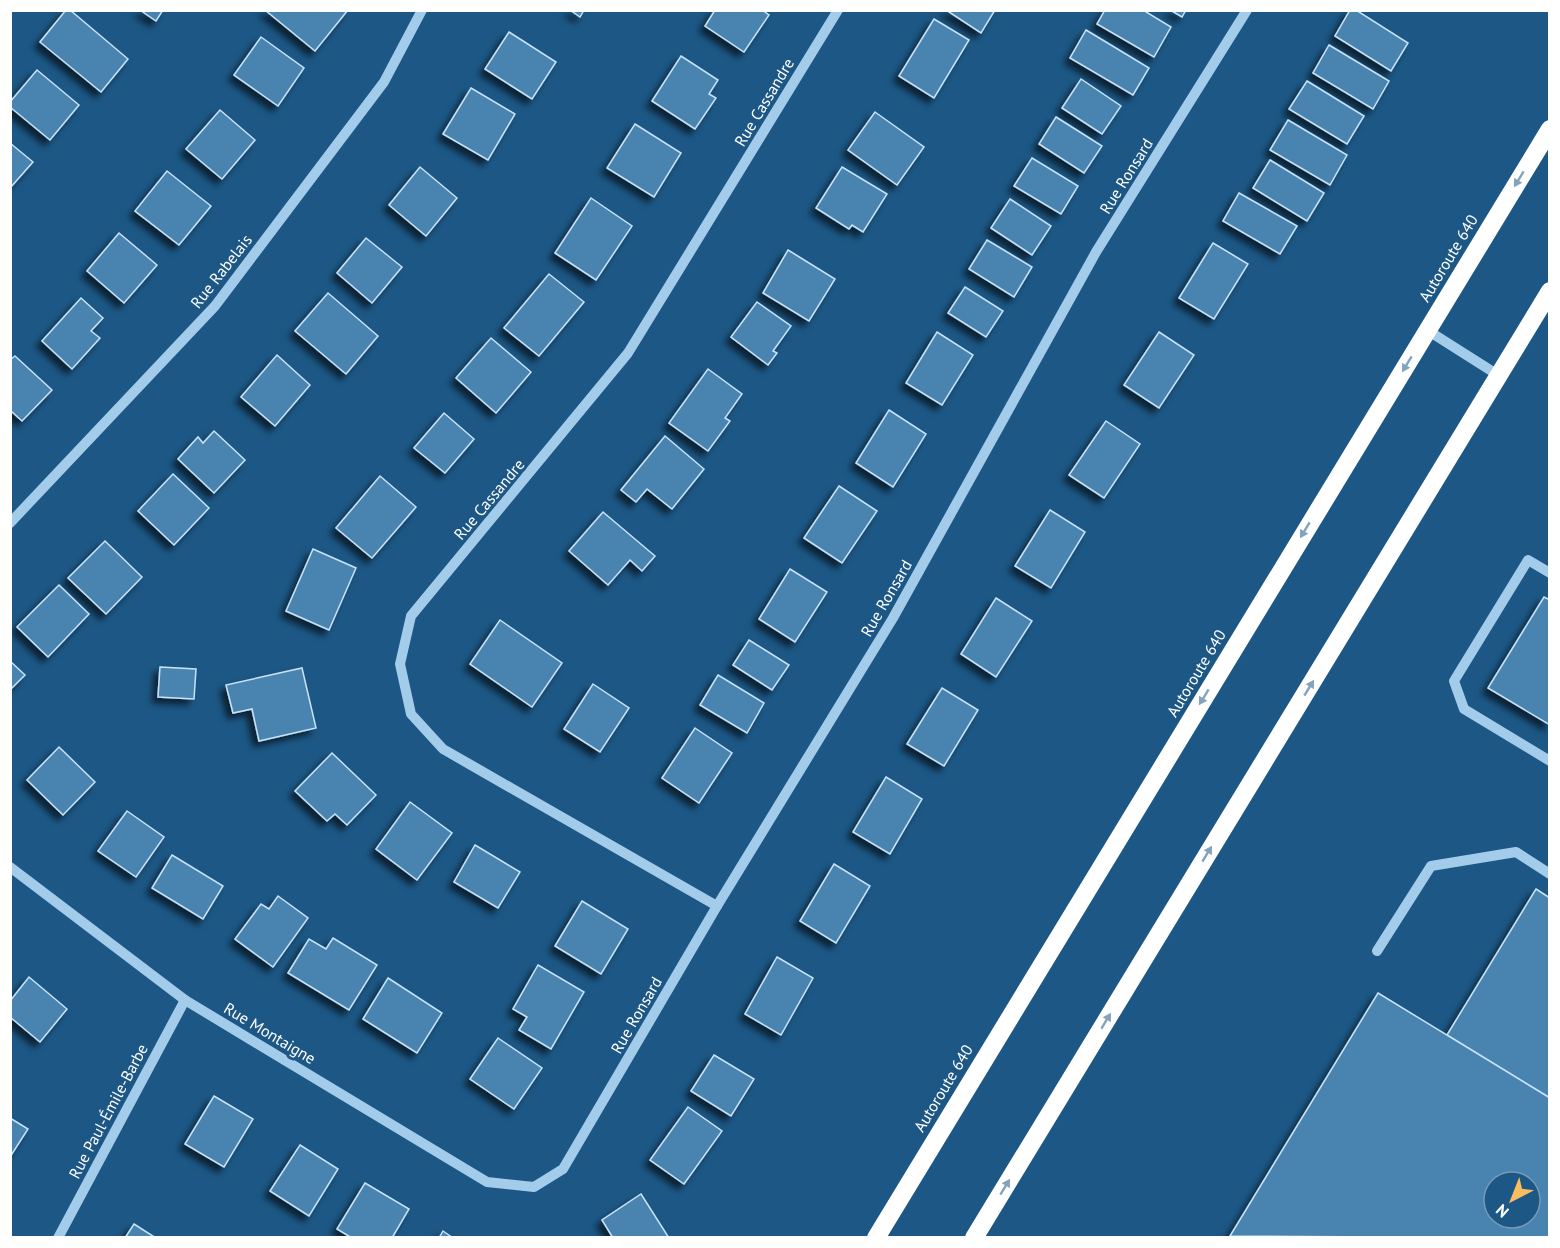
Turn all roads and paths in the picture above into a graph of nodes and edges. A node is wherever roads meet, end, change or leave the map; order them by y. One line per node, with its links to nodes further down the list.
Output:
1 (422, 10): 8 (street, Rue Rabelais)
2 (838, 10): 13 (street, Rue Cassandre)
3 (1247, 10): 13 (street, Rue Ronsard)
4 (1550, 129): 6 (highway, Autoroute 640, one-way to 6)
5 (1550, 291): 7 (highway)
6 (1427, 330): 7 (street); 18 (highway, Autoroute 640, one-way to 18)
7 (1498, 375): 19 (highway, one-way to 7)
8 (10, 523)
9 (1550, 573): 10 (street)
10 (1550, 761)
11 (10, 867): 15 (street, Rue Montaigne)
12 (1550, 874): 14 (street)
13 (717, 906): 16 (street, Rue Ronsard)
14 (1377, 951)
15 (185, 1000): 16 (street, Rue Montaigne); 17 (street, Rue Paul-Émile-Barbe)
16 (534, 1187)
17 (58, 1238)
18 (876, 1238)
19 (974, 1238)

